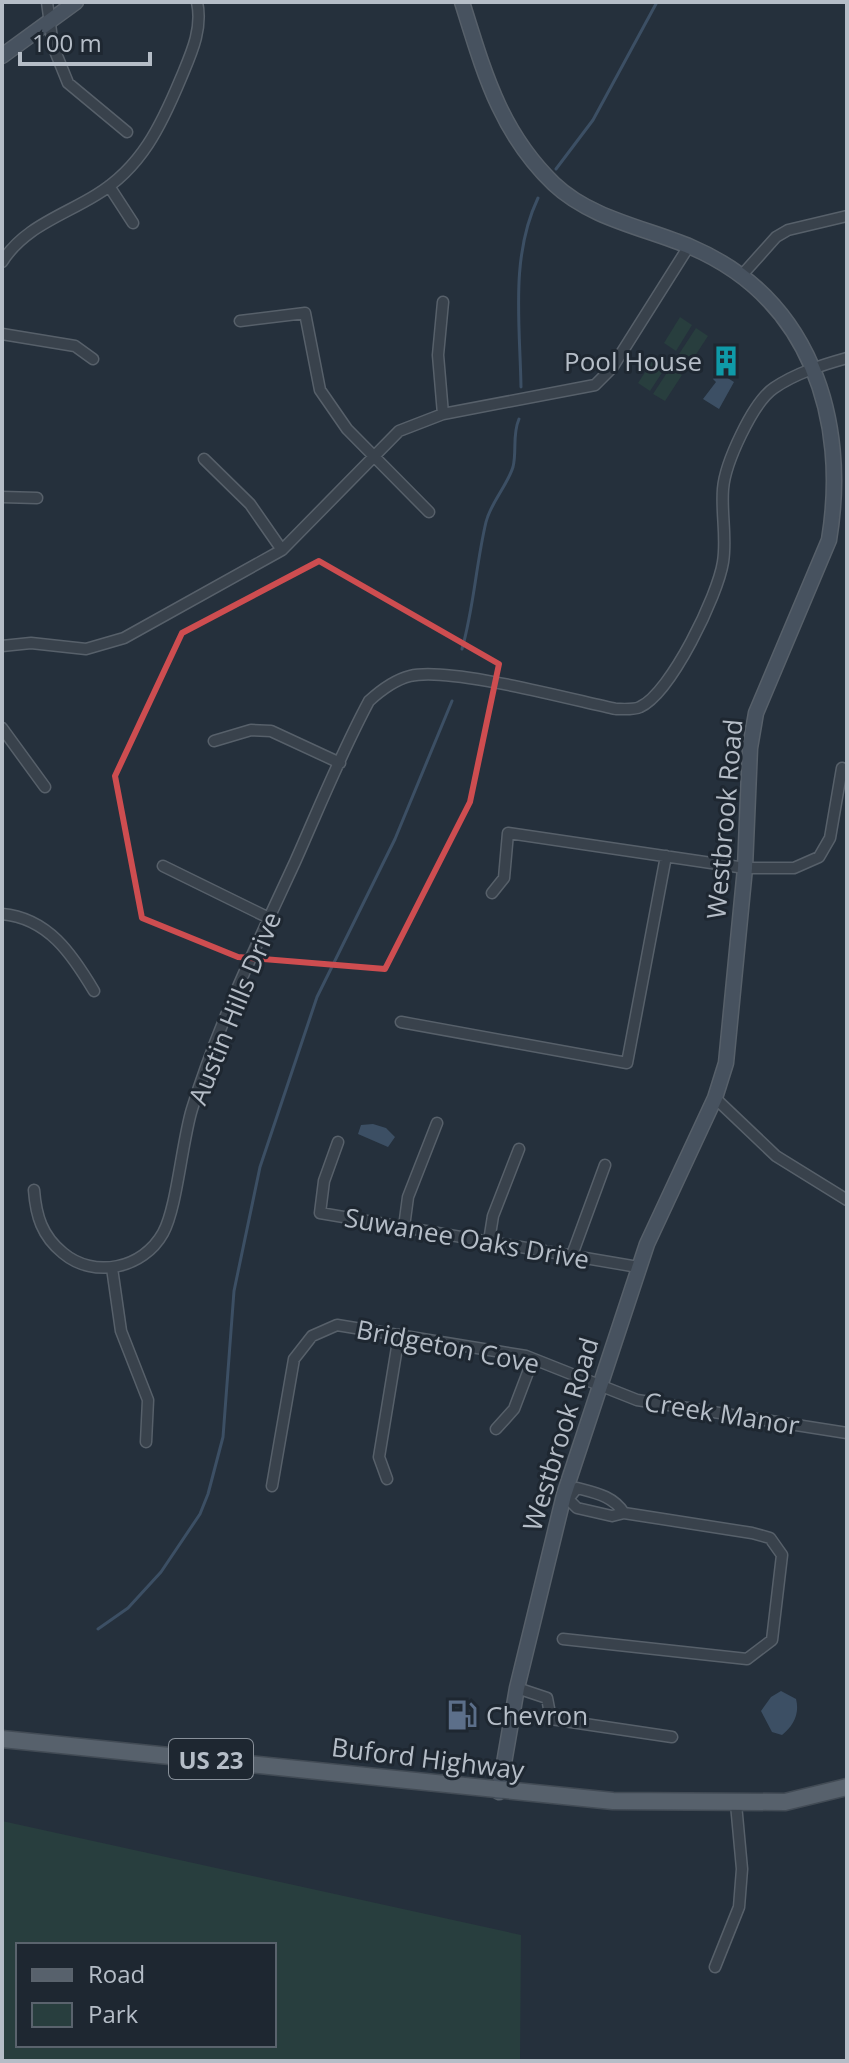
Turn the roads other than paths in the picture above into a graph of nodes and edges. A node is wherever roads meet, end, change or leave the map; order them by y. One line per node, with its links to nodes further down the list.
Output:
1 (47, 2): 5 (street)
2 (76, 2): 5 (street)
3 (197, 2): 8 (street)
4 (462, 2): 11 (street, Westbrook Road)
5 (51, 17): 6 (street); 7 (street)
6 (2, 56)
7 (127, 132)
8 (109, 186): 10 (street); 12 (street)
9 (847, 216): 13 (street)
10 (133, 223)
11 (689, 246): 13 (street, Westbrook Road); 20 (street)
12 (2, 262)
13 (742, 275): 19 (street, Westbrook Road)
14 (443, 302): 20 (street)
15 (240, 321): 21 (street)
16 (2, 334): 18 (street)
17 (847, 358): 19 (street)
18 (93, 359)
19 (815, 367): 30 (street, Austin Hills Drive); 35 (street, Westbrook Road)
20 (443, 414): 21 (street)
21 (375, 455): 25 (street); 26 (street)
22 (204, 459): 26 (street)
23 (2, 497): 24 (street)
24 (37, 498)
25 (429, 512)
26 (282, 550): 27 (street)
27 (2, 646)
28 (2, 728): 32 (street)
29 (214, 741): 30 (street)
30 (340, 763): 38 (street, Austin Hills Drive)
31 (842, 768): 35 (street)
32 (45, 787)
33 (666, 856): 35 (street); 36 (street); 40 (street)
34 (163, 866): 38 (street)
35 (745, 868): 41 (street, Westbrook Road)
36 (492, 893)
37 (2, 914): 39 (street)
38 (269, 918): 52 (street, Austin Hills Drive)
39 (94, 991)
40 (401, 1022)
41 (715, 1098): 47 (street); 51 (street, Westbrook Road)
42 (437, 1123): 48 (street)
43 (338, 1142): 48 (street, Suwanee Oaks Drive)
44 (519, 1149): 49 (street)
45 (605, 1165): 50 (street)
46 (34, 1190): 52 (street)
47 (847, 1200)
48 (404, 1227): 49 (street, Suwanee Oaks Drive)
49 (489, 1241): 50 (street, Suwanee Oaks Drive)
50 (572, 1255): 51 (street, Suwanee Oaks Drive)
51 (638, 1267): 55 (street, Westbrook Road)
52 (112, 1268): 58 (street)
53 (399, 1335): 54 (street, Bridgeton Cove); 59 (street); 60 (street, Bridgeton Cove)
54 (533, 1359): 55 (street, Bridgeton Cove); 56 (street)
55 (599, 1383): 57 (street, Creek Manor); 61 (street, Westbrook Road)
56 (496, 1429)
57 (847, 1433)
58 (146, 1442)
59 (387, 1479)
60 (272, 1486)
61 (566, 1496): 62 (street); 62 (street); 64 (street, Westbrook Road)
62 (624, 1513): 63 (street)
63 (563, 1639)
64 (517, 1688): 65 (street); 68 (street, Westbrook Road)
65 (672, 1737)
66 (2, 1739): 68 (main road, Buford Highway / US 23)
67 (847, 1787): 69 (main road, Buford Highway / US 23)
68 (499, 1792): 69 (main road, Buford Highway / US 23)
69 (736, 1804): 70 (street)
70 (715, 1967)

